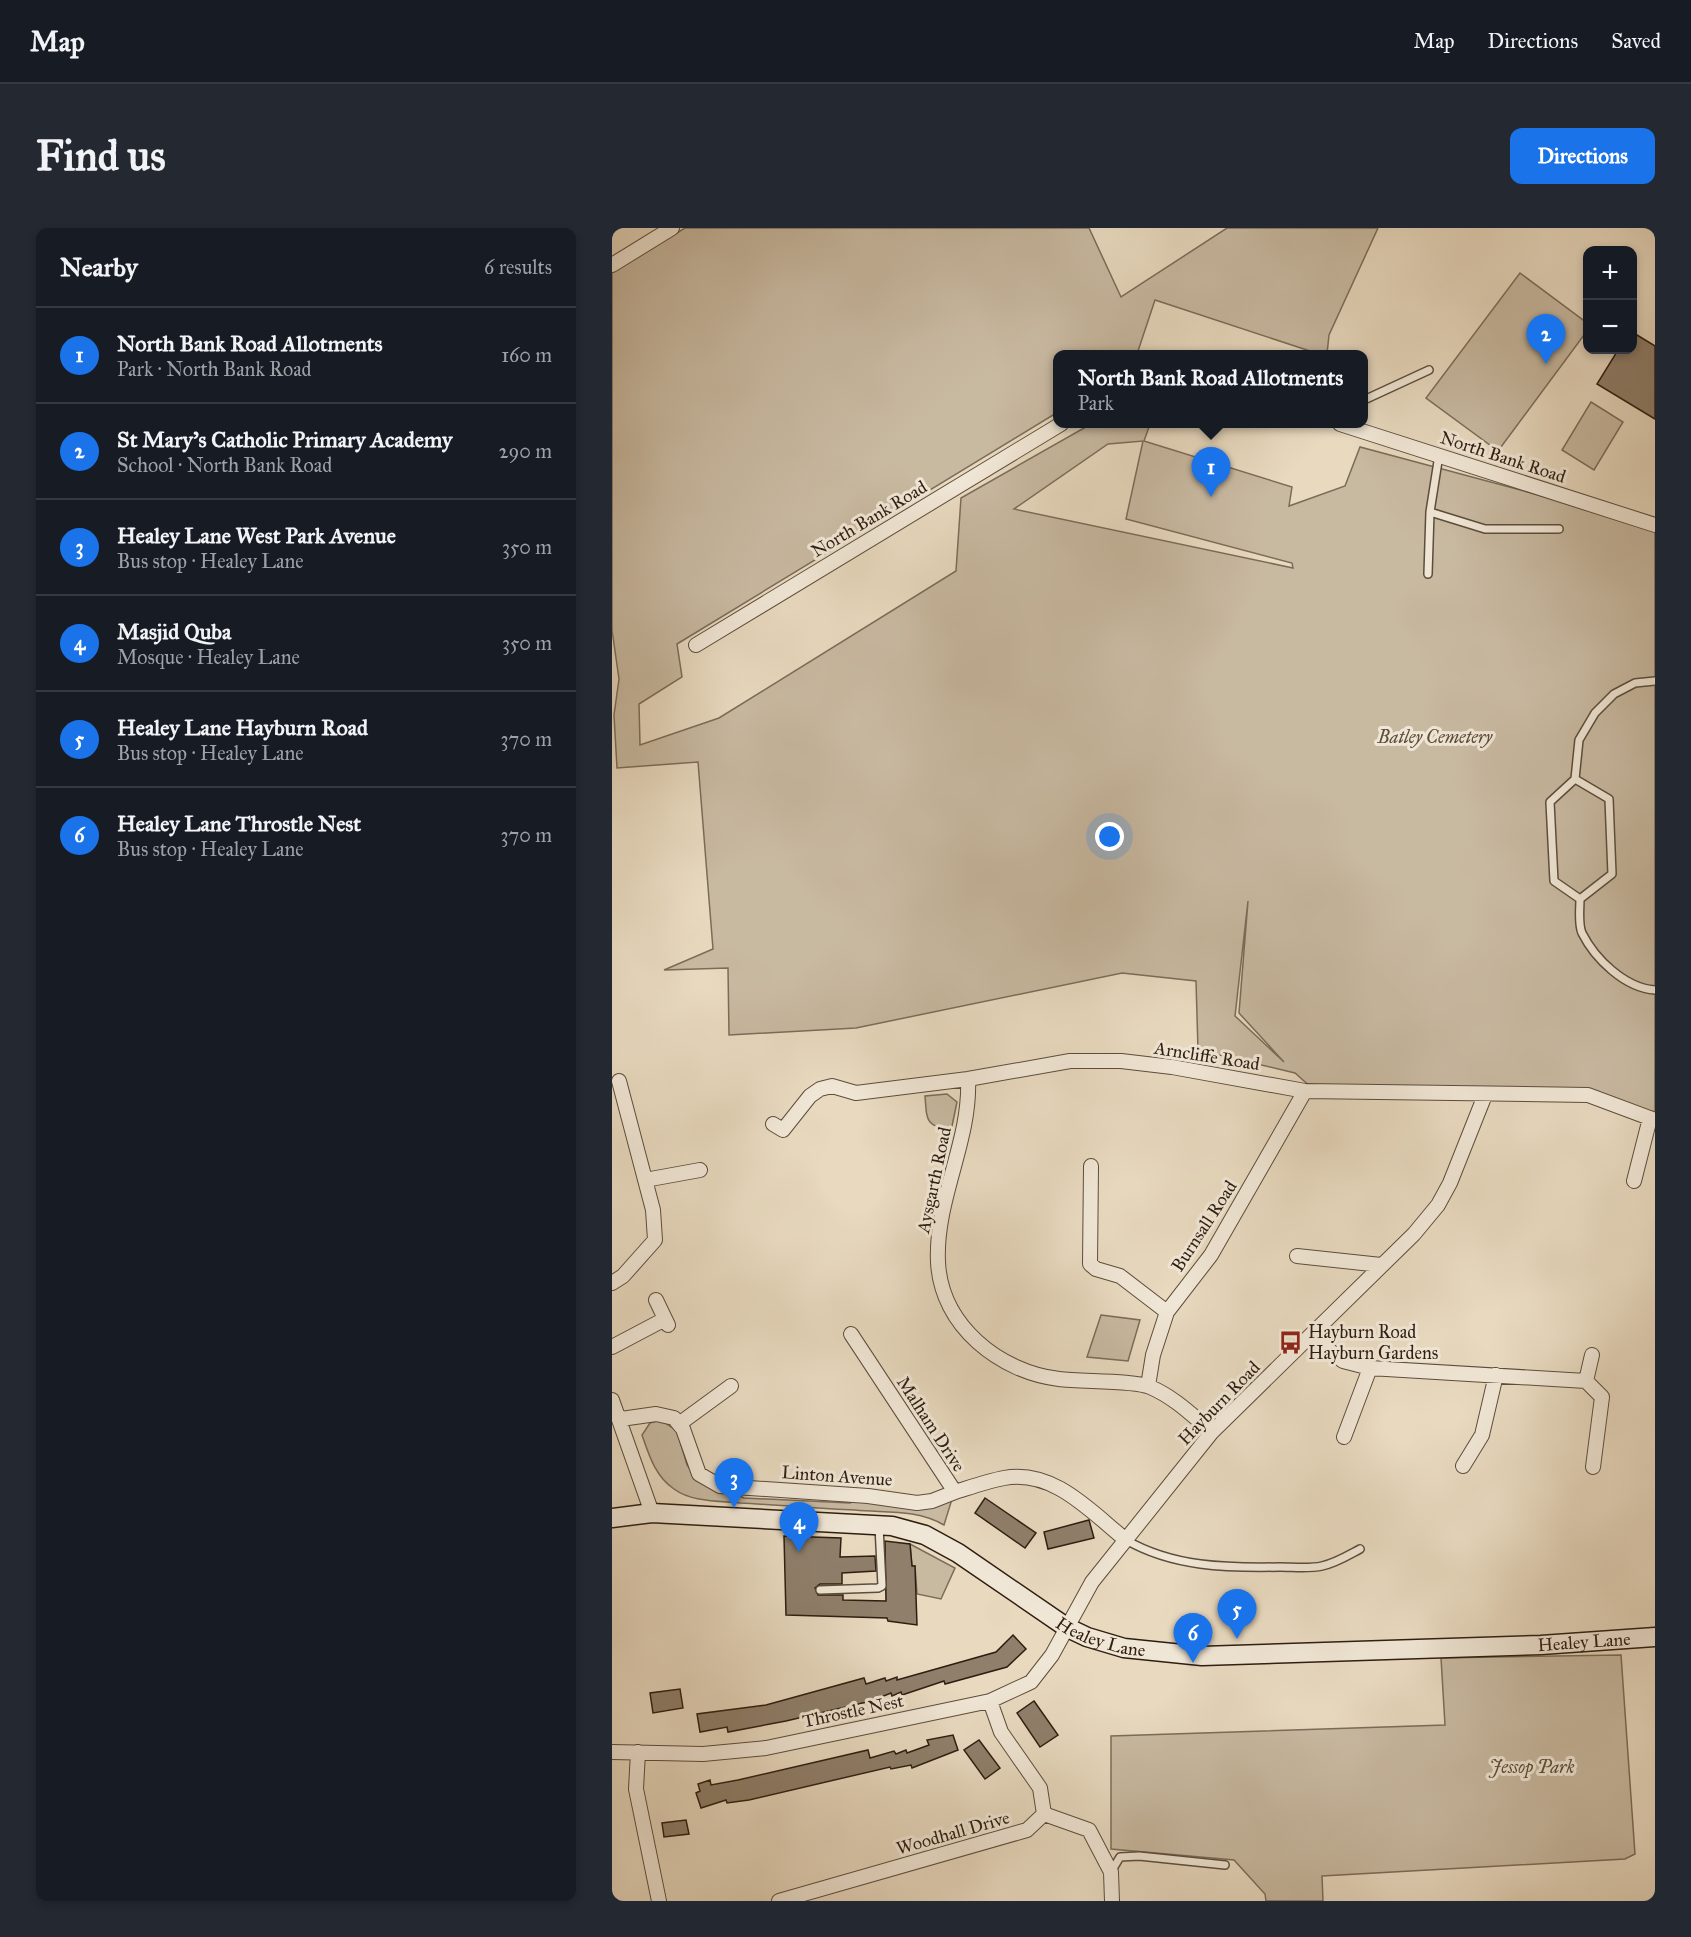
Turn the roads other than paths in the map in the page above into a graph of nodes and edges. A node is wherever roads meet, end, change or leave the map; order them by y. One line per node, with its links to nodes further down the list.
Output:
1 (672, 228): 2 (street)
2 (612, 265)
3 (1429, 370): 4 (lane)
4 (1368, 398)
5 (1053, 428): 12 (street, North Bank Road)
6 (1355, 428): 7 (street, North Bank Road)
7 (1439, 455): 8 (lane); 9 (street, North Bank Road)
8 (1430, 512): 10 (lane); 11 (lane)
9 (1655, 525)
10 (1559, 529)
11 (1428, 574)
12 (696, 645)
13 (1655, 681): 14 (lane)
14 (1575, 778): 15 (lane); 15 (lane)
15 (1580, 899): 16 (lane)
16 (1655, 990)
17 (968, 1079): 19 (street, Arncliffe Road); 22 (street, Arncliffe Road); 40 (street, Aysgarth Road)
18 (619, 1081): 25 (street)
19 (1305, 1091): 20 (street, Arncliffe Road); 31 (street, Burnsall Road)
20 (1485, 1095): 21 (street, Arncliffe Road); 28 (street, Hayburn Road)
21 (1653, 1119): 26 (street)
22 (773, 1124)
23 (1091, 1166): 31 (street)
24 (700, 1170): 25 (street)
25 (645, 1180): 29 (street)
26 (1634, 1181)
27 (1297, 1256): 28 (street)
28 (1381, 1265): 33 (street, Hayburn Road)
29 (612, 1283)
30 (656, 1300): 34 (street)
31 (1167, 1312): 40 (street, Burnsall Road)
32 (851, 1334): 48 (street, Malham Drive)
33 (1311, 1336): 36 (street); 44 (street, Hayburn Road)
34 (612, 1347)
35 (1592, 1355): 38 (street)
36 (1370, 1368): 37 (street); 45 (street)
37 (1496, 1375): 38 (street); 46 (street)
38 (1586, 1382): 47 (street)
39 (731, 1386): 43 (street)
40 (1148, 1386): 44 (street, Aysgarth Road)
41 (612, 1400): 42 (street)
42 (621, 1419): 43 (street); 49 (street)
43 (679, 1424): 48 (street, Linton Avenue)
44 (1212, 1432): 52 (street, Hayburn Road)
45 (1344, 1437)
46 (1463, 1466)
47 (1593, 1467)
48 (954, 1492): 52 (street, Malham Drive)
49 (652, 1512): 50 (main road, Healey Lane); 51 (main road, Healey Lane)
50 (612, 1518)
51 (879, 1526): 54 (lane); 55 (main road, Healey Lane)
52 (1126, 1540): 53 (lane); 55 (street, Hayburn Road)
53 (1360, 1549)
54 (820, 1590)
55 (1066, 1627): 56 (main road, Healey Lane); 57 (street, Throstle Nest)
56 (1655, 1637)
57 (990, 1701): 59 (street, Throstle Nest); 60 (street)
58 (612, 1752): 59 (street, Throstle Nest)
59 (638, 1752): 63 (street)
60 (1044, 1814): 62 (street); 64 (street, Woodhall Drive)
61 (1225, 1865): 62 (lane)
62 (1111, 1872): 65 (street)
63 (659, 1901)
64 (779, 1901)
65 (1112, 1901)

